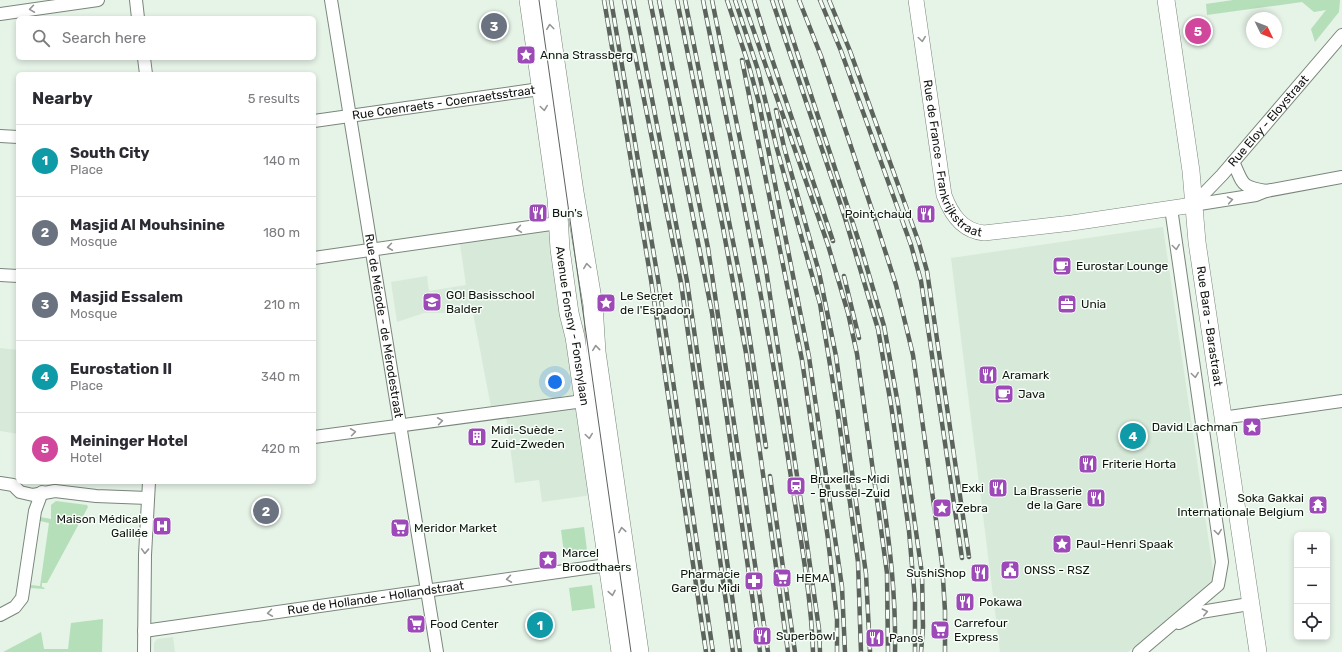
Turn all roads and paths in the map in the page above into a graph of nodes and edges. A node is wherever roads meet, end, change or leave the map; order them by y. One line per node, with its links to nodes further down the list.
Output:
1 (98, 0): 8 (street, one-way to 8)
2 (136, 0): 9 (street)
3 (331, 0): 15 (street, Rue de Mérode - de Mérodestraat)
4 (528, 0): 14 (main road, Avenue Fonsny - Fonsnylaan)
5 (546, 0): 11 (main road, Avenue Fonsny - Fonsnylaan, one-way to 5)
6 (916, 0): 23 (street, Rue de France - Frankrijkstraat, one-way to 23)
7 (1166, 0): 22 (main road, Rue Bara - Barastraat)
8 (0, 14)
9 (138, 16)
10 (1342, 34): 19 (street, Rue Eloy - Eloystraat)
11 (554, 57): 14 (street, Rue Coenraets - Coenraetsstraat); 29 (main road, Avenue Fonsny - Fonsnylaan, one-way to 11)
12 (144, 60): 13 (street)
13 (146, 72)
14 (541, 88): 15 (street, Rue Coenraets - Coenraetsstraat); 24 (main road, Avenue Fonsny - Fonsnylaan, one-way to 24)
15 (350, 116): 16 (street, Rue Coenraets - Coenraetsstraat); 25 (street, Rue de Mérode - de Mérodestraat)
16 (316, 121)
17 (0, 136): 18 (street)
18 (16, 137)
19 (1233, 162): 21 (street); 22 (street, Rue Eloy - Eloystraat)
20 (1342, 177): 21 (street)
21 (1266, 191): 22 (street, one-way to 21)
22 (1193, 205): 23 (street, Rue de France - Frankrijkstraat); 32 (main road, Rue Bara - Barastraat)
23 (1171, 208): 43 (street, one-way to 43)
24 (558, 223): 25 (street, one-way to 25); 30 (main road, Avenue Fonsny - Fonsnylaan)
25 (372, 250): 26 (street); 33 (street, Rue de Mérode - de Mérodestraat)
26 (316, 258)
27 (0, 276): 28 (street)
28 (16, 276)
29 (600, 376): 30 (street); 48 (main road, Avenue Fonsny - Fonsnylaan, one-way to 29)
30 (584, 398): 33 (street, one-way to 30); 39 (main road, Avenue Fonsny - Fonsnylaan, one-way to 39)
31 (1342, 401): 32 (street)
32 (1222, 418): 41 (main road, Rue Bara - Barastraat)
33 (401, 425): 34 (street, one-way to 33); 40 (street, Rue de Mérode - de Mérodestraat)
34 (316, 437)
35 (0, 483): 37 (street)
36 (149, 484): 38 (street)
37 (42, 492): 38 (street); 42 (street)
38 (148, 498): 44 (street, one-way to 44)
39 (607, 565): 40 (street, Rue de Hollande - Hollandstraat, one-way to 40); 47 (main road, Avenue Fonsny - Fonsnylaan, one-way to 47)
40 (426, 591): 44 (street, Rue de Hollande - Hollandstraat, one-way to 44); 46 (street, Rue de Mérode - de Mérodestraat)
41 (1249, 604): 43 (street, one-way to 41); 50 (main road, Rue Bara - Barastraat)
42 (0, 615)
43 (1170, 628): 49 (street)
44 (144, 631): 45 (street)
45 (144, 652)
46 (437, 652)
47 (621, 652)
48 (639, 652)
49 (1139, 652)
50 (1258, 652)

